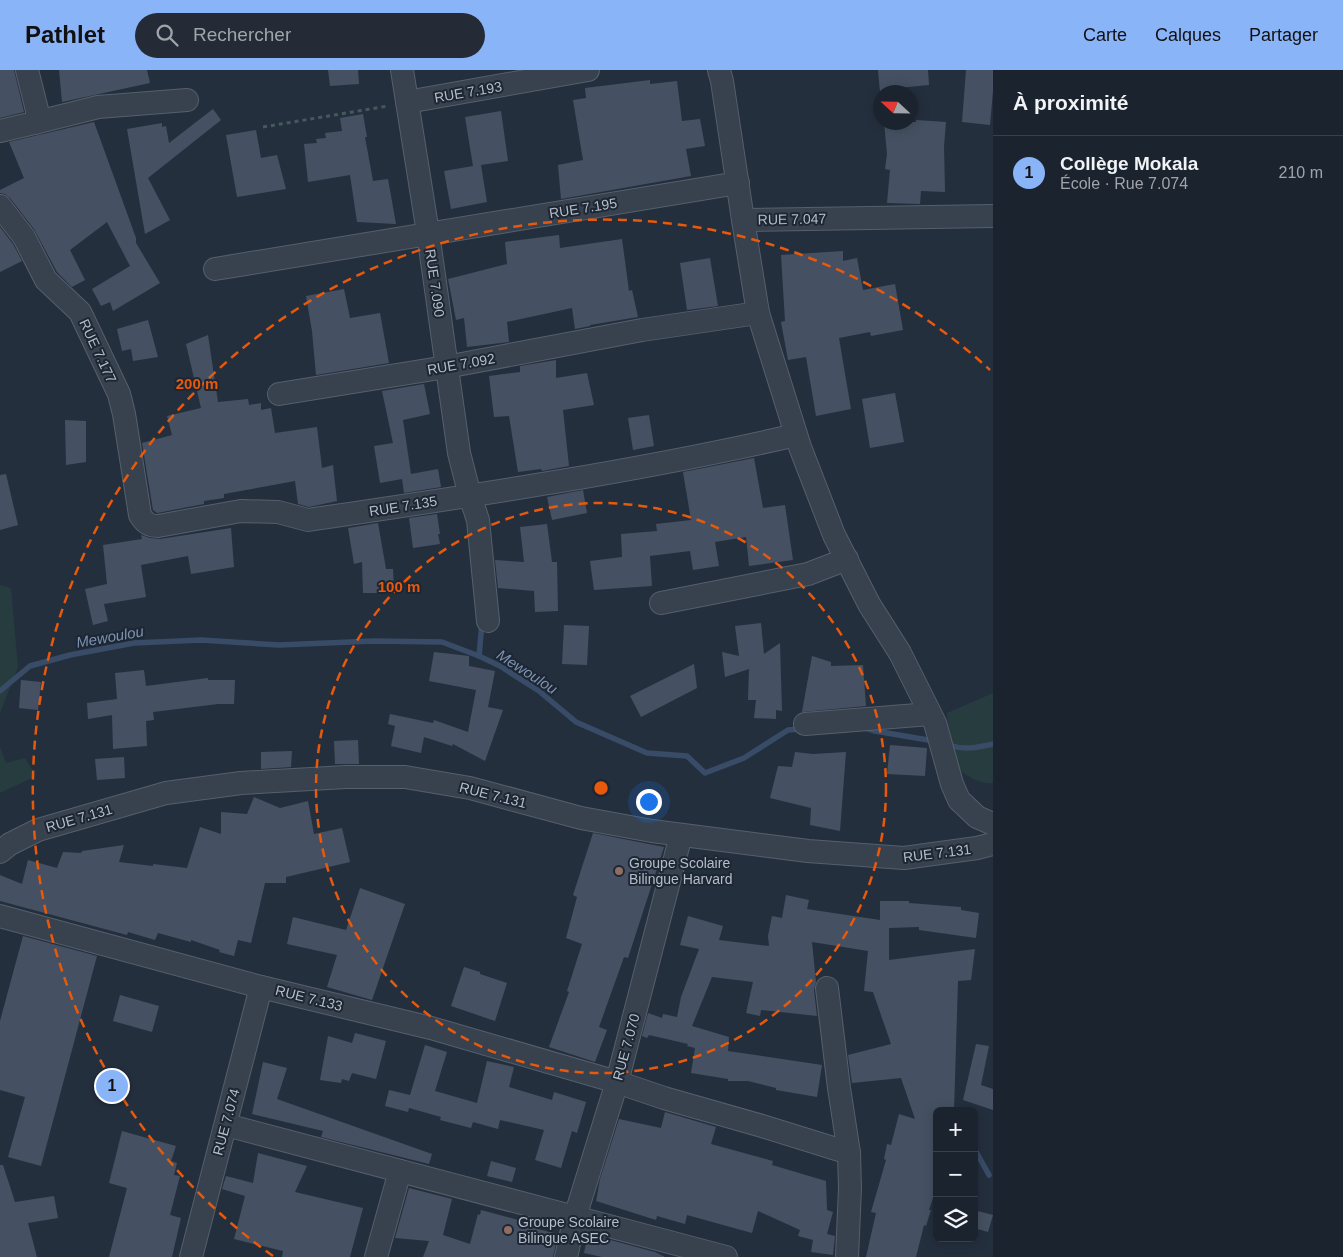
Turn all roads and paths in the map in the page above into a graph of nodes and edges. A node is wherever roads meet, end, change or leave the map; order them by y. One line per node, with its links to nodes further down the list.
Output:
1 (28, 70): 7 (street)
2 (402, 70): 6 (street, RUE 7.090)
3 (588, 70): 6 (street, RUE 7.193)
4 (726, 74): 10 (street, RUE 7.047)
5 (187, 100): 7 (street)
6 (407, 102): 8 (path); 14 (street, RUE 7.090)
7 (34, 123): 9 (street)
8 (263, 127)
9 (0, 131)
10 (738, 183): 13 (street, RUE 7.047); 14 (street, RUE 7.195)
11 (0, 206): 21 (street, RUE 7.177)
12 (993, 216): 13 (street, RUE 7.047)
13 (743, 220): 16 (street)
14 (428, 234): 15 (street, RUE 7.195); 17 (street, RUE 7.090)
15 (215, 269)
16 (758, 313): 17 (street, RUE 7.092); 19 (street)
17 (446, 367): 18 (street, RUE 7.092); 20 (street, RUE 7.090)
18 (279, 394)
19 (796, 435): 20 (street, RUE 7.135); 22 (street)
20 (470, 496): 21 (street, RUE 7.135); 24 (street, RUE 7.090)
21 (144, 521)
22 (847, 559): 23 (street); 25 (street)
23 (660, 603)
24 (488, 621)
25 (930, 714): 26 (street); 27 (street)
26 (805, 724)
27 (993, 824)
28 (681, 835): 29 (street, RUE 7.131); 30 (street, RUE 7.131); 34 (street, RUE 7.070)
29 (993, 844)
30 (0, 852)
31 (0, 916): 32 (street, RUE 7.133)
32 (261, 987): 34 (street, RUE 7.133); 35 (street, RUE 7.074)
33 (827, 988): 36 (street)
34 (617, 1082): 36 (street, RUE 7.133); 38 (street, RUE 7.070)
35 (226, 1125): 37 (street); 40 (street, RUE 7.074)
36 (849, 1153): 43 (street)
37 (400, 1171): 38 (street); 41 (street)
38 (575, 1217): 39 (street); 42 (street, RUE 7.070)
39 (711, 1255)
40 (191, 1257)
41 (376, 1257)
42 (566, 1257)
43 (848, 1257)

